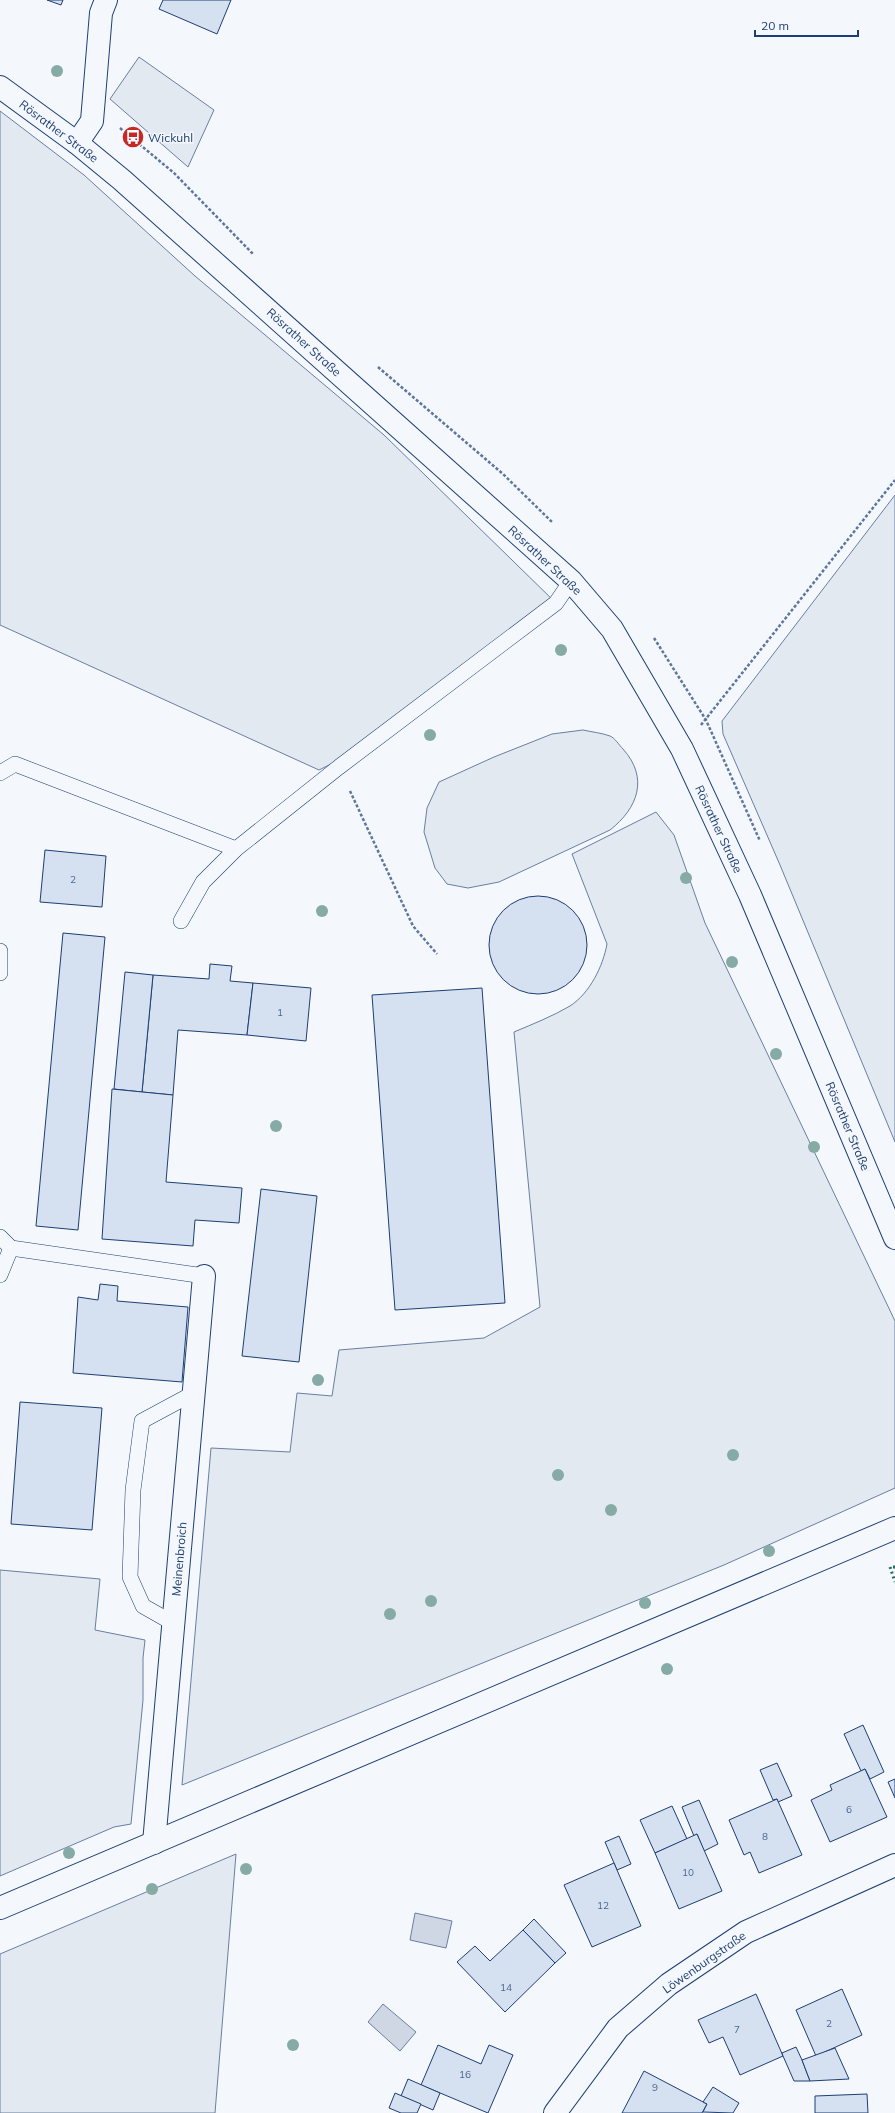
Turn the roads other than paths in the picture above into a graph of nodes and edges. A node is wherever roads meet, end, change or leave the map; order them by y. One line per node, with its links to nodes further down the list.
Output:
1 (106, 0): 3 (street)
2 (0, 87): 3 (street, Rösrather Straße)
3 (77, 143): 4 (street, Rösrather Straße)
4 (571, 582): 6 (lane); 11 (street, Rösrather Straße)
5 (0, 773): 6 (lane)
6 (236, 849): 7 (lane)
7 (181, 921)
8 (0, 951): 9 (lane)
9 (0, 973)
10 (0, 1238): 12 (lane)
11 (895, 1238)
12 (11, 1248): 13 (lane); 14 (lane)
13 (0, 1275)
14 (204, 1276): 15 (street, Meinenbroich)
15 (194, 1393): 17 (street, Meinenbroich); 17 (lane)
16 (895, 1528): 18 (street)
17 (173, 1623): 18 (street, Meinenbroich)
18 (154, 1843): 20 (street)
19 (895, 1869): 21 (street, Löwenburgstraße)
20 (0, 1908)
21 (555, 2113)

